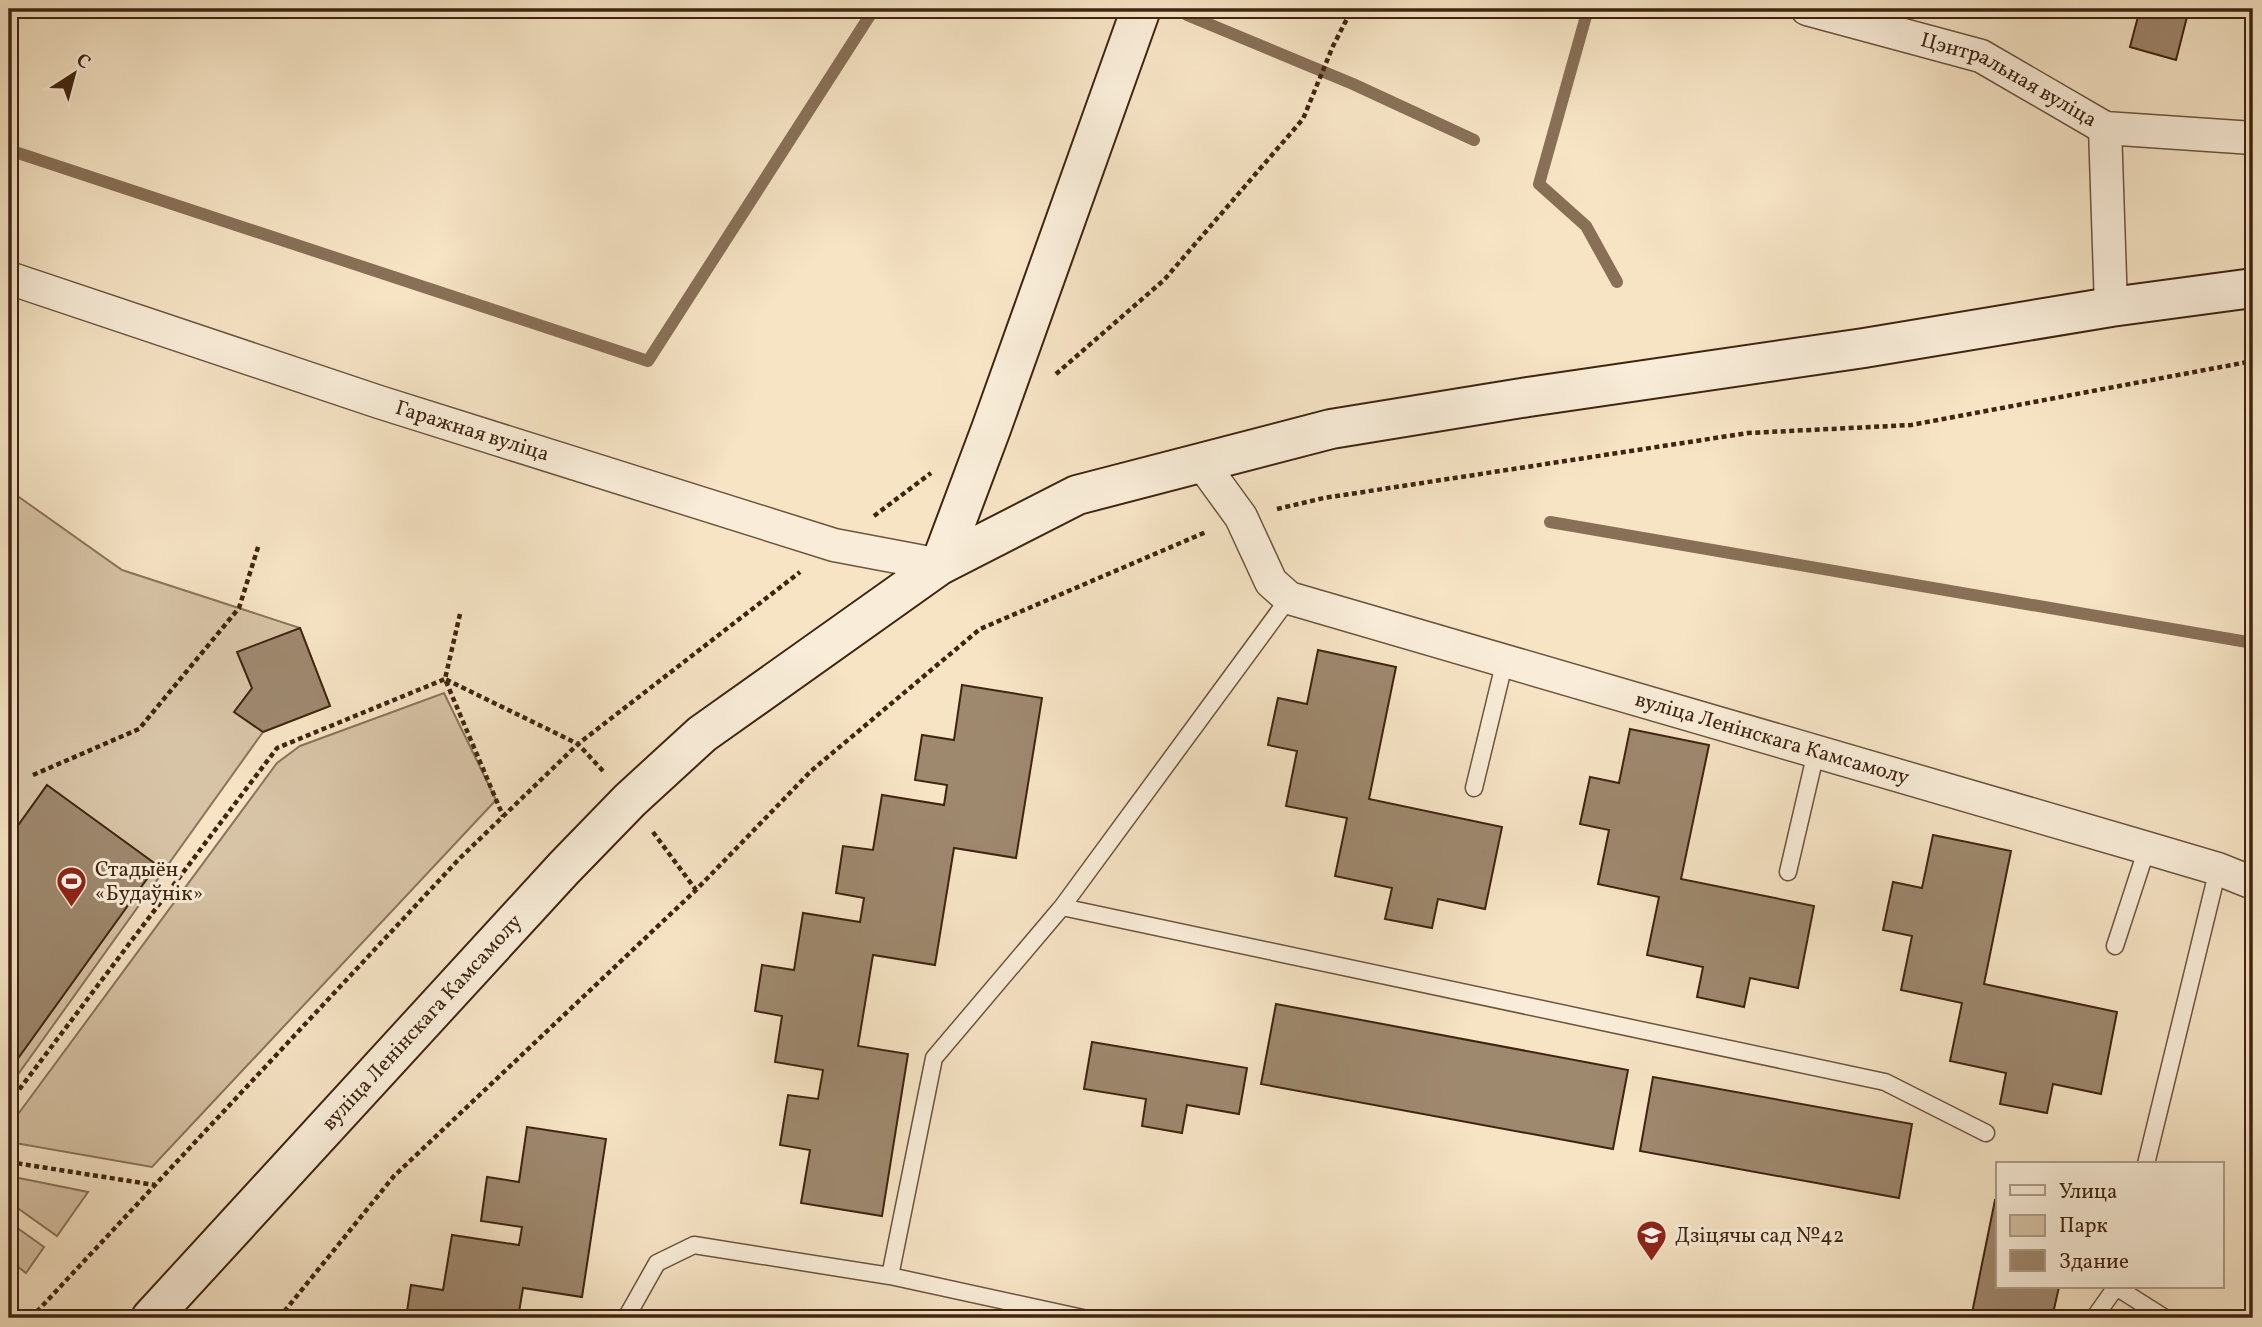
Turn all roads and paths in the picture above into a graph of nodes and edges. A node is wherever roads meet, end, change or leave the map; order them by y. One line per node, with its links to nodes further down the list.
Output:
1 (1141, 9): 16 (main road)
2 (1352, 9): 10 (path)
3 (1807, 9): 4 (street, Цэнтральная вуліца)
4 (2105, 128): 5 (street, Цэнтральная вуліца); 8 (street)
5 (2253, 138)
6 (9, 278): 15 (street, Гаражная вуліца)
7 (2253, 288): 8 (main road, вуліца Ленінскага Камсамолу)
8 (2111, 307): 11 (main road, вуліца Ленінскага Камсамолу)
9 (2253, 361): 13 (path)
10 (1052, 377)
11 (1201, 462): 13 (street); 16 (main road, вуліца Ленінскага Камсамолу)
12 (935, 471): 15 (path)
13 (1241, 517): 17 (street); 42 (path)
14 (259, 544): 23 (path)
15 (834, 545): 16 (street, Гаражная вуліца); 21 (path)
16 (940, 565): 41 (main road, вуліца Ленінскага Камсамолу)
17 (1289, 598): 19 (street, вуліца Ленінскага Камсамолу); 30 (lane)
18 (460, 614): 20 (path)
19 (1505, 660): 22 (street, вуліца Ленінскага Камсамолу); 24 (lane)
20 (445, 679): 21 (path); 25 (path); 32 (path)
21 (579, 744): 25 (path)
22 (1816, 752): 26 (street, вуліца Ленінскага Камсамолу); 28 (lane)
23 (33, 775)
24 (1474, 788)
25 (503, 816): 36 (path)
26 (2147, 848): 27 (street, вуліца Ленінскага Камсамолу); 31 (lane)
27 (2218, 869): 29 (street, вуліца Ленінскага Камсамолу); 35 (lane)
28 (1787, 872)
29 (2253, 883)
30 (1062, 907): 33 (lane); 37 (lane)
31 (2115, 946)
32 (9, 1103)
33 (1986, 1133)
34 (9, 1162): 36 (path)
35 (2146, 1162)
36 (155, 1185): 40 (path)
37 (890, 1276): 43 (lane); 44 (lane)
38 (2115, 1288): 45 (lane)
39 (2118, 1288): 46 (lane)
40 (32, 1318)
41 (151, 1318)
42 (279, 1318)
43 (626, 1318)
44 (1083, 1318)
45 (2094, 1318)
46 (2165, 1318)

